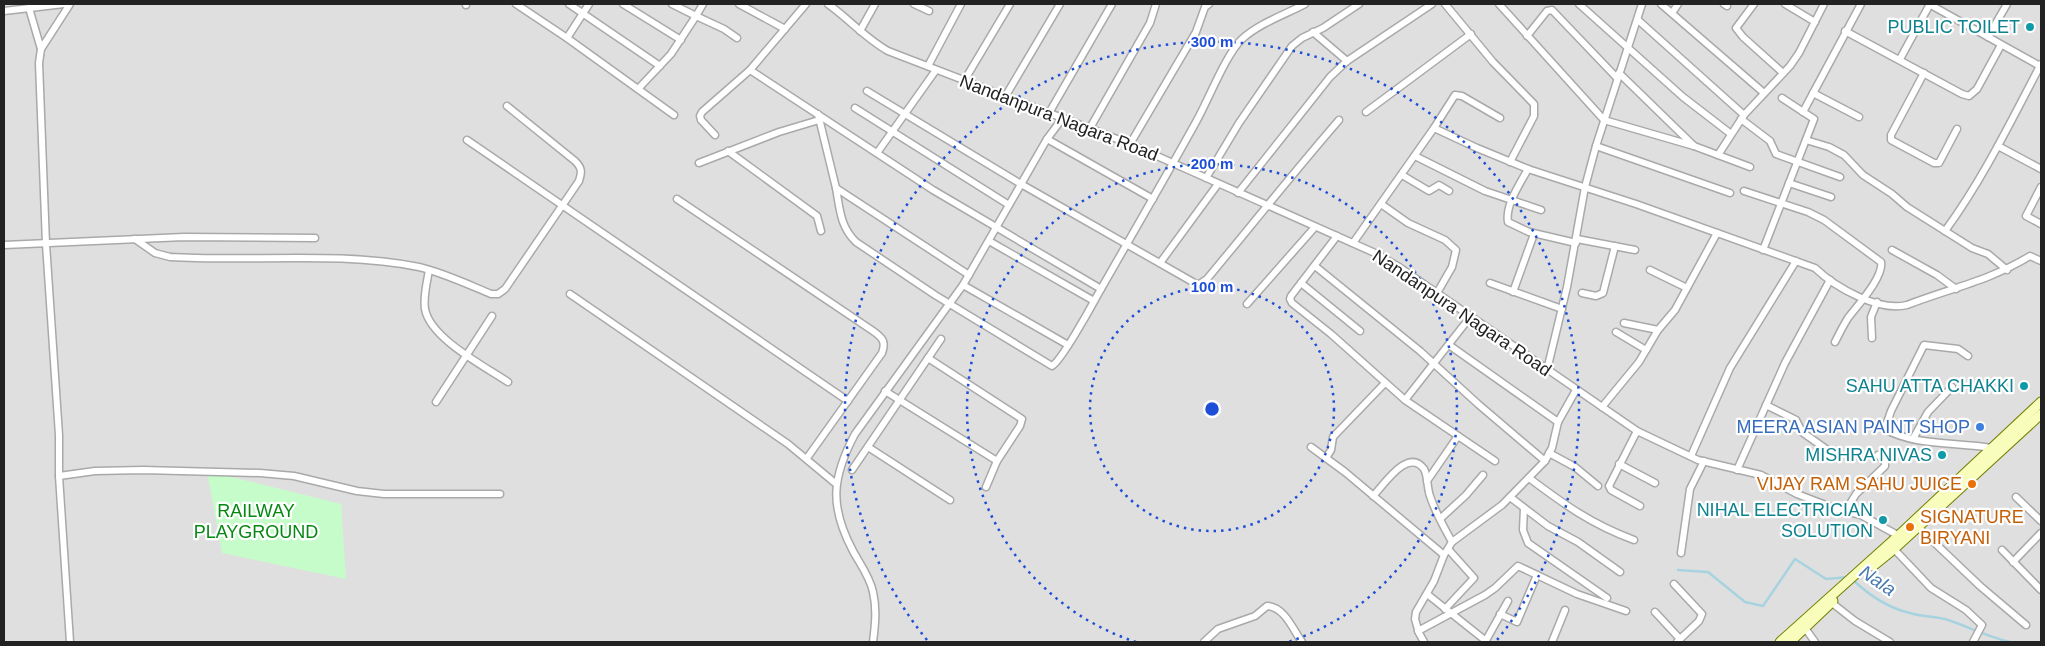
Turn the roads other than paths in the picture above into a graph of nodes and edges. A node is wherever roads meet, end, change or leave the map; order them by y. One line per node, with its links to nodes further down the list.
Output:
1 (64, 4): 35 (street)
2 (70, 4): 55 (street)
3 (516, 4): 50 (street)
4 (569, 4): 38 (street)
5 (589, 4): 38 (street)
6 (623, 4): 52 (street)
7 (672, 4): 40 (street)
8 (703, 4): 40 (street)
9 (739, 4): 43 (street)
10 (806, 4): 43 (street)
11 (828, 4): 45 (street, Nandanpura Nagara Road)
12 (875, 4): 45 (street)
13 (914, 4): 37 (street)
14 (961, 4): 60 (street)
15 (1010, 4): 66 (street)
16 (1060, 4): 71 (street)
17 (1112, 4): 77 (street)
18 (1156, 4): 87 (street)
19 (1305, 4): 107 (street)
20 (1359, 4): 46 (street)
21 (1432, 4): 57 (street)
22 (1445, 4): 47 (street)
23 (1499, 4): 48 (street)
24 (1579, 4): 54 (street)
25 (1642, 4): 41 (street)
26 (1661, 4): 39 (street)
27 (1678, 4): 39 (street)
28 (1754, 4): 64 (street)
29 (1785, 4): 42 (street)
30 (1824, 4): 42 (street)
31 (1860, 4): 44 (street)
32 (1929, 4): 49 (street); 56 (street)
33 (2007, 4): 49 (street)
34 (1206, 5): 96 (street)
35 (29, 8): 36 (street); 55 (street)
36 (4, 11)
37 (929, 11)
38 (583, 13): 50 (street); 59 (street)
39 (1672, 13): 70 (street)
40 (696, 16): 51 (street); 52 (street)
41 (1638, 20): 54 (street); 82 (street)
42 (1815, 22): 64 (street)
43 (785, 29): 61 (street)
44 (1846, 31): 56 (street); 69 (street)
45 (860, 32): 60 (street, Nandanpura Nagara Road)
46 (1313, 32): 57 (street); 113 (street)
47 (1471, 34): 75 (street); 104 (street)
48 (1527, 36): 65 (street); 86 (street)
49 (1988, 37): 53 (street)
50 (568, 38): 67 (street)
51 (737, 38)
52 (681, 40): 59 (street)
53 (2001, 44): 58 (street); 63 (street)
54 (1628, 47): 65 (street); 91 (street)
55 (41, 49): 147 (street)
56 (1900, 60): 63 (street)
57 (1347, 61): 122 (street)
58 (2041, 65): 99 (street)
59 (660, 66): 67 (street)
60 (928, 66): 62 (street, Nandanpura Nagara Road)
61 (750, 70): 81 (street); 92 (street)
62 (936, 70): 66 (street, Nandanpura Nagara Road); 79 (street)
63 (1924, 73): 89 (street)
64 (1783, 74): 70 (street)
65 (1618, 75): 86 (street); 98 (street)
66 (964, 81): 71 (street, Nandanpura Nagara Road)
67 (638, 89): 78 (street)
68 (867, 91): 79 (street)
69 (1813, 93): 76 (street); 80 (street)
70 (1764, 94): 82 (street)
71 (1005, 97): 77 (street, Nandanpura Nagara Road)
72 (1782, 98): 76 (street)
73 (506, 106): 130 (street)
74 (856, 108): 90 (street)
75 (1366, 112)
76 (1803, 112): 95 (street)
77 (1049, 113): 83 (street, Nandanpura Nagara Road)
78 (674, 115)
79 (905, 115): 90 (street); 115 (street)
80 (1859, 116)
81 (818, 117): 100 (street); 101 (street); 119 (street)
82 (1742, 117): 91 (street); 105 (street)
83 (1062, 118): 87 (street, Nandanpura Nagara Road); 93 (street)
84 (1500, 118): 88 (street)
85 (1339, 120): 132 (street)
86 (1604, 120): 97 (street); 98 (street)
87 (1090, 128): 96 (street, Nandanpura Nagara Road)
88 (1434, 128): 103 (street); 104 (street)
89 (1956, 129)
90 (893, 132): 101 (street); 131 (street)
91 (1731, 134): 102 (street)
92 (715, 135)
93 (1048, 139): 115 (street); 126 (street)
94 (466, 140): 130 (street)
95 (1806, 140): 105 (street); 138 (street)
96 (1130, 144): 107 (street, Nandanpura Nagara Road)
97 (1596, 146): 117 (street); 123 (street)
98 (1694, 146): 102 (street)
99 (1998, 146): 110 (street); 138 (street)
100 (728, 151): 106 (street); 137 (street)
101 (877, 153): 136 (street)
102 (1718, 155): 108 (street)
103 (1415, 156): 111 (street); 127 (street)
104 (1510, 162): 109 (street)
105 (1798, 162): 112 (street); 114 (street)
106 (699, 163)
107 (1173, 163): 113 (street, Nandanpura Nagara Road); 126 (street)
108 (1750, 167)
109 (1528, 169): 117 (street); 127 (street)
110 (2041, 169)
111 (1402, 175): 120 (street); 129 (street)
112 (1840, 177)
113 (1206, 178): 116 (street, Nandanpura Nagara Road)
114 (1789, 183): 124 (street); 128 (street)
115 (1021, 184): 131 (street); 148 (street)
116 (1218, 184): 122 (street, Nandanpura Nagara Road); 156 (street)
117 (1585, 187): 139 (street); 145 (street)
118 (2041, 187): 134 (street)
119 (836, 188): 161 (street); 176 (street)
120 (1449, 191)
121 (1744, 191): 128 (street)
122 (1238, 193): 132 (street, Nandanpura Nagara Road)
123 (1730, 193)
124 (1830, 197)
125 (677, 199): 203 (street)
126 (1153, 199): 148 (street)
127 (1512, 201): 133 (street); 140 (street)
128 (1780, 203): 152 (street); 173 (street)
129 (1381, 204): 146 (street); 170 (street)
130 (562, 205): 158 (street); 203 (street)
131 (1009, 205): 136 (street)
132 (1269, 207): 135 (street, Nandanpura Nagara Road); 156 (street)
133 (1541, 210)
134 (2041, 224)
135 (1314, 227): 141 (street, Nandanpura Nagara Road); 177 (street)
136 (996, 228): 144 (street); 167 (street)
137 (821, 231)
138 (1946, 231): 160 (street)
139 (1717, 233): 152 (street); 166 (street)
140 (1534, 234): 145 (street); 169 (street)
141 (1337, 236): 146 (street, Nandanpura Nagara Road); 157 (street)
142 (315, 238): 143 (street)
143 (135, 239): 147 (street); 158 (street)
144 (989, 241): 161 (street); 174 (street)
145 (1576, 241): 150 (street); 178 (street)
146 (1353, 243): 170 (street, Nandanpura Nagara Road)
147 (46, 244): 149 (street); 231 (street)
148 (1128, 244): 156 (street); 167 (street)
149 (4, 245)
150 (1615, 246): 151 (street); 171 (street)
151 (1635, 250)
152 (1763, 250): 154 (street)
153 (1892, 250): 168 (street)
154 (1796, 261): 162 (street); 219 (street)
155 (2041, 261): 160 (street)
156 (1160, 263)
157 (1315, 266): 163 (street); 194 (street)
158 (429, 270): 191 (street)
159 (1650, 270): 166 (street)
160 (2007, 270): 168 (street)
161 (969, 276): 165 (street)
162 (1830, 280): 173 (street); 206 (street)
163 (1301, 283): 183 (street); 197 (street)
164 (1490, 284): 169 (street)
165 (963, 286): 176 (street); 188 (street)
166 (1688, 288): 182 (street)
167 (1101, 289): 174 (street)
168 (1956, 289): 175 (street)
169 (1513, 292): 178 (street)
170 (1437, 293): 180 (street, Nandanpura Nagara Road)
171 (1582, 293)
172 (570, 294): 220 (street)
173 (1864, 299): 175 (street); 187 (street)
174 (1094, 301): 188 (street)
175 (1877, 302): 185 (street)
176 (950, 304): 188 (street); 200 (street)
177 (1247, 304)
178 (1562, 309): 195 (street)
179 (492, 316): 191 (street)
180 (1471, 316): 189 (street); 195 (street, Nandanpura Nagara Road)
181 (1624, 323): 182 (street)
182 (1658, 330): 190 (street)
183 (1360, 331)
184 (1616, 332): 190 (street)
185 (1872, 338)
186 (941, 339): 193 (street)
187 (1835, 342)
188 (1068, 345)
189 (1449, 345): 194 (street); 209 (street)
190 (1646, 350): 207 (street)
191 (466, 354): 196 (street); 204 (street)
192 (1968, 356): 212 (street)
193 (928, 358): 201 (street); 222 (street)
194 (1434, 364): 202 (street); 224 (street)
195 (1547, 370): 199 (street, Nandanpura Nagara Road)
196 (508, 382)
197 (1385, 384): 202 (street); 221 (street)
198 (1952, 387): 212 (street)
199 (1576, 390): 207 (street, Nandanpura Nagara Road); 209 (street)
200 (885, 391): 201 (street); 234 (street)
201 (899, 400): 213 (street); 222 (street)
202 (1405, 400): 211 (street)
203 (848, 401): 220 (street)
204 (436, 402)
205 (2041, 402): 215 (street)
206 (1766, 404): 217 (street); 229 (street)
207 (1602, 407): 210 (street, Nandanpura Nagara Road)
208 (2041, 414): 226 (street)
209 (1558, 422): 216 (street)
210 (1637, 431): 219 (street, Nandanpura Nagara Road); 227 (street)
211 (1458, 436): 223 (street); 233 (street)
212 (1913, 439): 215 (street)
213 (868, 446): 228 (street); 242 (street)
214 (1312, 447): 221 (street)
215 (1991, 448): 226 (street)
216 (1549, 453): 224 (street); 236 (street)
217 (1833, 454)
218 (1878, 455): 245 (street)
219 (1690, 456): 225 (street, Nandanpura Nagara Road)
220 (807, 458): 234 (street)
221 (1326, 458): 239 (street)
222 (997, 461): 237 (street)
223 (1495, 461)
224 (1544, 461): 232 (street)
225 (1704, 461): 229 (street, Nandanpura Nagara Road); 256 (street)
226 (1982, 462): 248 (street); 250 (street)
227 (1619, 464): 235 (street); 243 (street)
228 (852, 470)
229 (1737, 470): 245 (street, Nandanpura Nagara Road)
230 (1483, 475): 246 (street)
231 (59, 476): 238 (street); 280 (street)
232 (1529, 478): 240 (street); 251 (street)
233 (1427, 481): 239 (street); 246 (street)
234 (836, 483): 281 (street)
235 (1655, 483)
236 (1598, 486)
237 (986, 487)
238 (500, 494)
239 (1374, 496): 255 (street)
240 (1510, 497): 244 (street); 252 (street)
241 (2016, 497): 247 (street)
242 (950, 500)
243 (1640, 506)
244 (1524, 508): 258 (street); 265 (street)
245 (1845, 512): 250 (street, Nandanpura Nagara Road)
246 (1440, 519): 252 (street)
247 (2041, 521)
248 (1918, 527): 250 (street); 274 (street)
249 (2041, 533): 257 (street)
250 (1901, 538): 253 (street); 259 (street)
251 (1634, 540)
252 (1452, 542): 255 (street)
253 (1894, 549): 259 (street); 277 (street)
254 (2002, 550): 257 (street)
255 (1446, 552): 264 (street); 268 (street)
256 (1681, 553)
257 (2013, 562): 263 (street)
258 (1620, 572)
259 (1860, 573): 262 (street)
260 (1537, 575): 270 (street); 272 (street); 273 (street)
261 (1674, 584): 279 (street)
262 (1844, 587): 267 (street); 286 (street)
263 (2041, 590)
264 (1427, 594): 268 (street); 276 (street)
265 (1607, 598)
266 (1508, 601): 273 (street)
267 (1832, 602): 275 (street); 289 (street)
268 (1445, 609): 272 (street)
269 (1565, 610): 285 (street)
270 (1626, 611)
271 (1655, 612): 279 (street)
272 (1451, 614): 276 (street); 278 (street)
273 (1500, 614): 278 (street)
274 (2026, 625)
275 (1805, 628): 287 (street); 288 (street)
276 (1418, 631): 284 (street)
277 (1974, 640)
278 (1486, 641)
279 (1679, 641)
280 (70, 642)
281 (873, 642)
282 (1204, 642): 283 (street)
283 (1302, 642)
284 (1424, 642)
285 (1552, 642)
286 (1780, 642)
287 (1790, 642)
288 (1815, 642)
289 (1890, 642)

